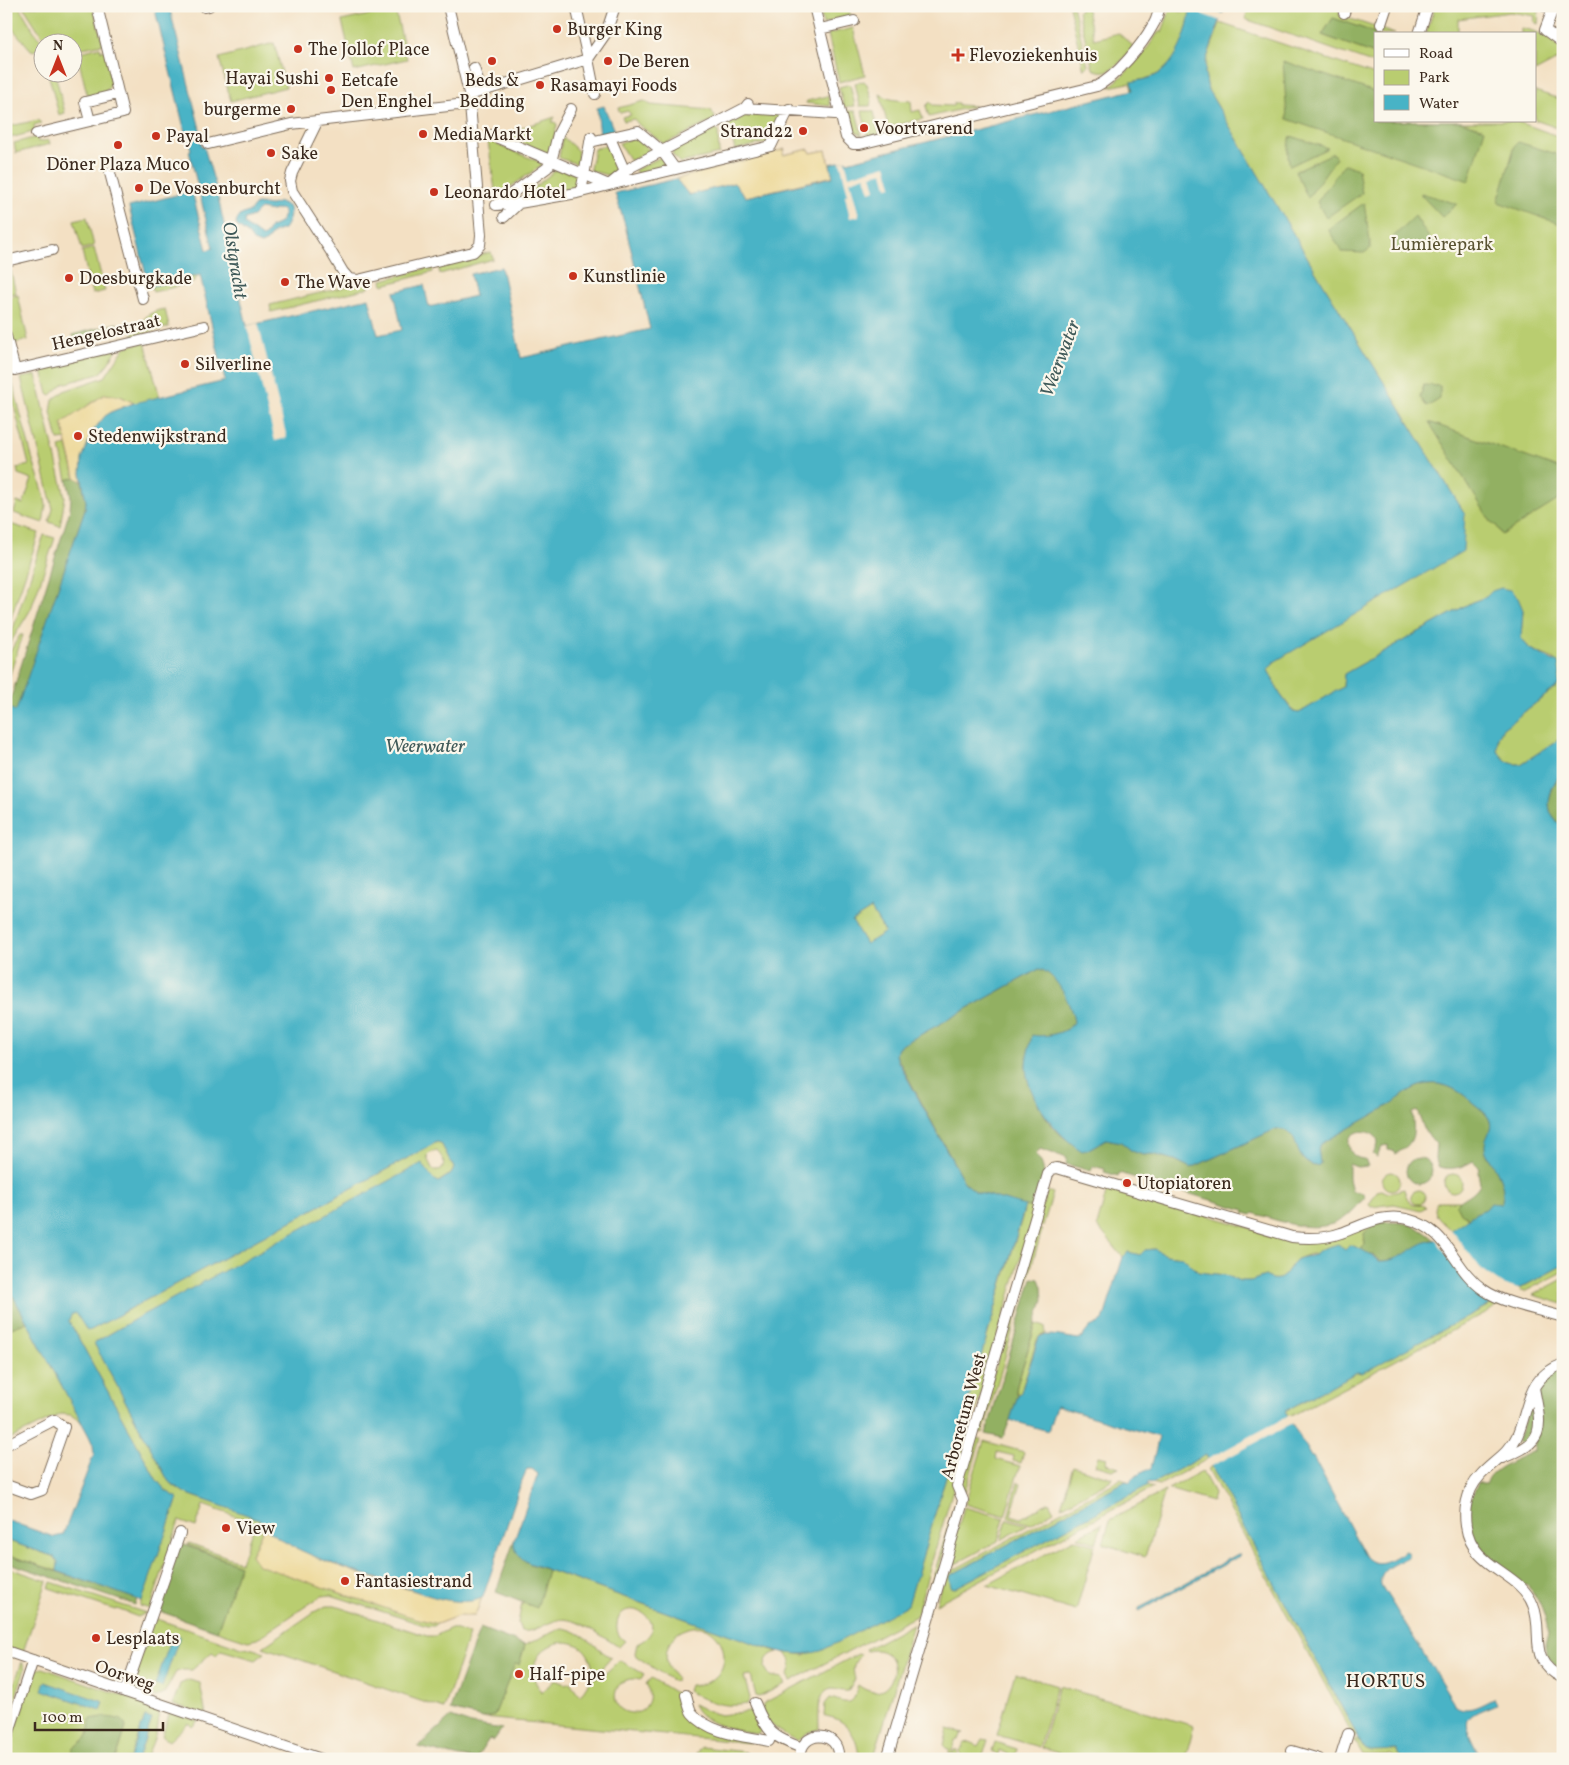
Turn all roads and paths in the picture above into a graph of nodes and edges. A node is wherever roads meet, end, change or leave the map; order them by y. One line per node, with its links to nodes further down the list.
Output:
1 (96, 6): 18 (street)
2 (448, 6): 19 (street)
3 (576, 6): 15 (street)
4 (615, 6): 15 (street)
5 (814, 6): 12 (street)
6 (1160, 6): 12 (street)
7 (1386, 6): 11 (street)
8 (1428, 6): 13 (street)
9 (1553, 9): 14 (street)
10 (854, 21): 12 (street)
11 (1381, 24)
12 (820, 29)
13 (1420, 32)
14 (1563, 43)
15 (588, 59): 19 (street); 20 (street)
16 (474, 68): 17 (street)
17 (478, 80)
18 (118, 94): 25 (street); 25 (street)
19 (469, 94): 21 (street)
20 (595, 94)
21 (471, 107): 26 (street); 26 (street)
22 (570, 109): 32 (street)
23 (789, 109): 24 (street); 31 (street); 33 (street)
24 (835, 114)
25 (90, 121): 27 (street)
26 (317, 122): 30 (street)
27 (36, 134)
28 (492, 135): 32 (street)
29 (610, 138): 31 (street); 34 (street); 36 (street)
30 (208, 144)
31 (662, 151): 33 (street); 34 (street)
32 (551, 160): 36 (street); 39 (street)
33 (675, 169): 37 (street)
34 (625, 172): 37 (street)
35 (110, 173): 43 (street)
36 (583, 174): 37 (street); 38 (street)
37 (609, 185): 38 (street)
38 (581, 192): 39 (street)
39 (519, 203): 40 (street)
40 (504, 217)
41 (52, 250): 42 (street)
42 (6, 261)
43 (143, 299)
44 (204, 326): 46 (street, Hengelostraat)
45 (6, 336): 46 (street)
46 (8, 348)
47 (1563, 1317): 67 (street, Arboretum West)
48 (1563, 1364): 49 (street)
49 (1534, 1388): 51 (street); 51 (street)
50 (6, 1445): 52 (street)
51 (1499, 1459): 56 (street)
52 (6, 1485)
53 (180, 1533): 57 (street)
54 (6, 1651): 55 (street, Oorweg)
55 (33, 1660): 57 (street, Oorweg); 61 (street)
56 (1563, 1678)
57 (125, 1692): 65 (street, Oorweg)
58 (686, 1695): 62 (street)
59 (755, 1703): 62 (street)
60 (1348, 1734): 69 (street)
61 (6, 1741)
62 (769, 1741): 64 (street)
63 (1292, 1751): 68 (street)
64 (801, 1754): 66 (street)
65 (321, 1759)
66 (838, 1759)
67 (887, 1759)
68 (1319, 1759)
69 (1340, 1759)

